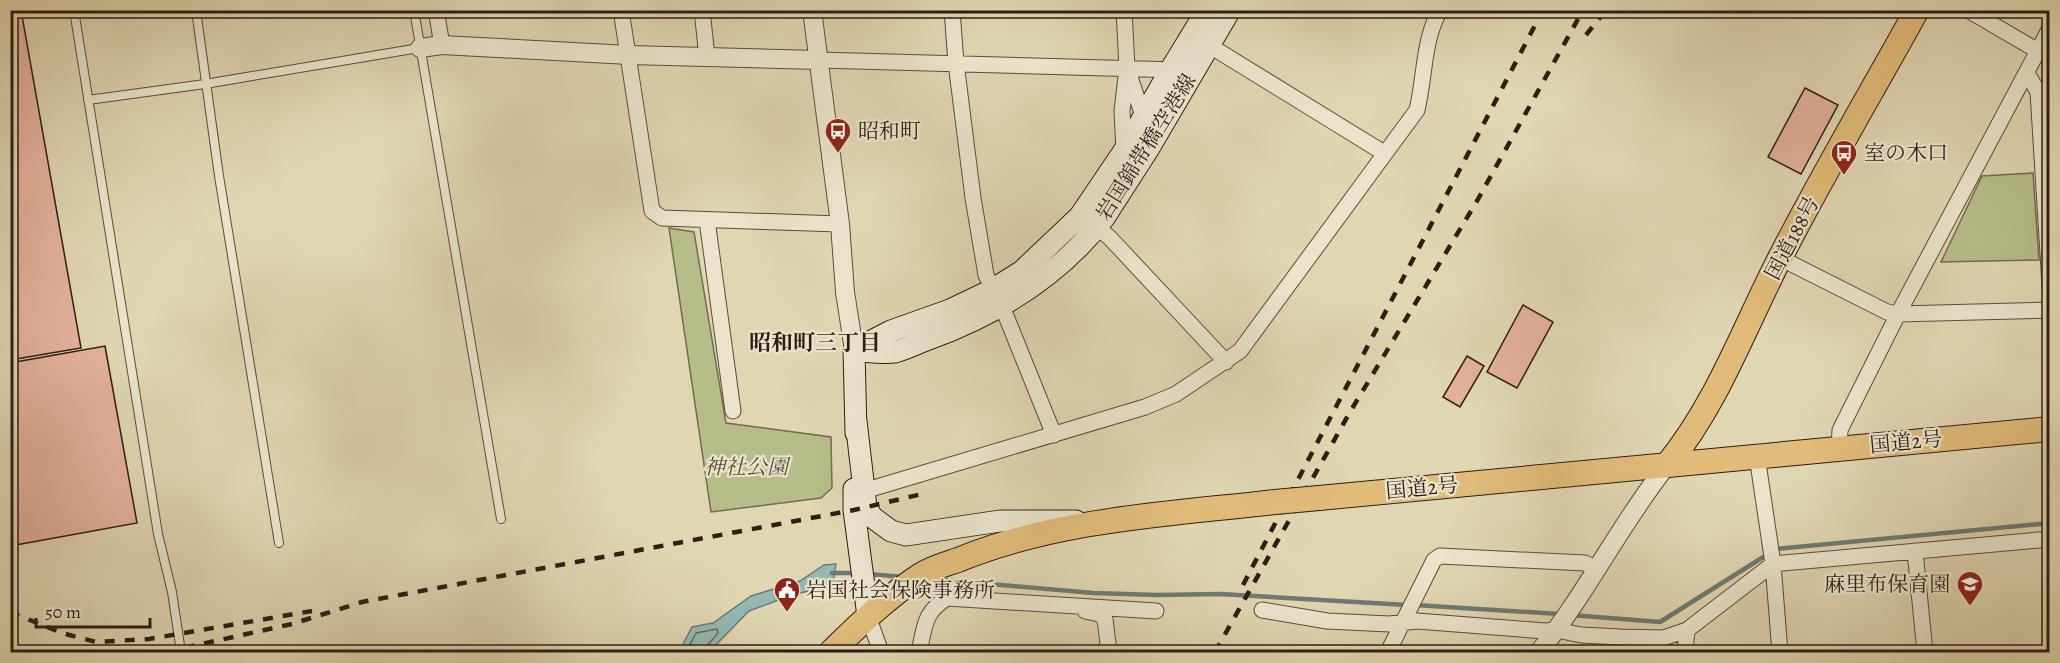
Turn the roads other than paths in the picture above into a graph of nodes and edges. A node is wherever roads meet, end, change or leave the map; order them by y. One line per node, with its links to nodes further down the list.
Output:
1 (74, 10): 29 (lane)
2 (196, 10): 28 (lane)
3 (414, 10): 18 (lane)
4 (436, 10): 17 (street)
5 (621, 10): 20 (street)
6 (702, 10): 21 (street)
7 (812, 10): 22 (street)
8 (952, 10): 23 (street)
9 (1124, 10): 24 (street)
10 (1207, 10): 16 (main road, 岩国錦帯橋空港線)
11 (1230, 10): 16 (main road, 岩国錦帯橋空港線)
12 (1440, 10): 33 (street)
13 (1917, 10): 38 (highway, 国道188号)
14 (1968, 10): 19 (street)
15 (2049, 28): 19 (street)
16 (1200, 40): 25 (main road, 岩国錦帯橋空港線); 26 (main road, 岩国錦帯橋空港線); 33 (street)
17 (442, 45): 18 (street); 20 (street)
18 (420, 48): 28 (lane); 52 (lane)
19 (2038, 51): 27 (street)
20 (629, 55): 21 (street); 35 (street)
21 (707, 57): 22 (street)
22 (818, 60): 23 (street); 37 (street)
23 (956, 63): 24 (street); 40 (street)
24 (1127, 68): 25 (street); 30 (street); 32 (street)
25 (1171, 69): 26 (street); 30 (main road, 岩国錦帯橋空港線)
26 (1192, 73): 31 (main road, 岩国錦帯橋空港線)
27 (2027, 73): 34 (street); 42 (street)
28 (205, 84): 29 (lane); 55 (lane)
29 (88, 100): 66 (lane)
30 (1144, 116): 31 (street); 32 (main road, 岩国錦帯橋空港線)
31 (1149, 148): 36 (main road, 岩国錦帯橋空港線)
32 (1124, 151): 36 (main road, 岩国錦帯橋空港線)
33 (1384, 153): 44 (street)
34 (2046, 170): 39 (street)
35 (706, 220): 37 (street); 45 (street)
36 (1088, 222): 40 (main road, 岩国錦帯橋空港線); 44 (street)
37 (840, 224): 43 (street)
38 (1780, 258): 42 (street); 50 (highway, 国道188号)
39 (2049, 286)
40 (997, 298): 43 (main road, 岩国錦帯橋空港線); 47 (street)
41 (2049, 310): 42 (street)
42 (1898, 314): 48 (street)
43 (854, 350): 51 (main road)
44 (1226, 362): 47 (street)
45 (733, 411)
46 (2049, 429): 48 (highway, 国道2号)
47 (1054, 435): 51 (street)
48 (1839, 448): 49 (highway, 国道2号)
49 (1757, 456): 50 (highway, 国道2号); 57 (street)
50 (1667, 465): 53 (highway, 国道2号, bridge); 58 (street)
51 (859, 492): 53 (main road); 62 (main road)
52 (501, 519)
53 (1102, 522): 62 (highway, 国道2号)
54 (2049, 539): 56 (street)
55 (279, 543)
56 (1915, 551): 57 (street); 75 (street)
57 (1773, 561): 65 (street); 74 (street)
58 (1597, 569): 63 (street); 64 (street)
59 (1066, 605): 61 (street); 69 (street); 70 (street)
60 (1262, 610): 63 (street)
61 (1156, 611)
62 (868, 616): 67 (highway, 国道2号); 68 (street)
63 (1406, 616): 64 (street); 71 (street)
64 (1560, 626): 65 (street); 72 (street)
65 (1687, 630): 73 (street)
66 (181, 652)
67 (831, 652)
68 (881, 652)
69 (919, 652)
70 (1109, 652)
71 (1388, 652)
72 (1539, 652)
73 (1685, 652)
74 (1780, 652)
75 (1925, 652)

